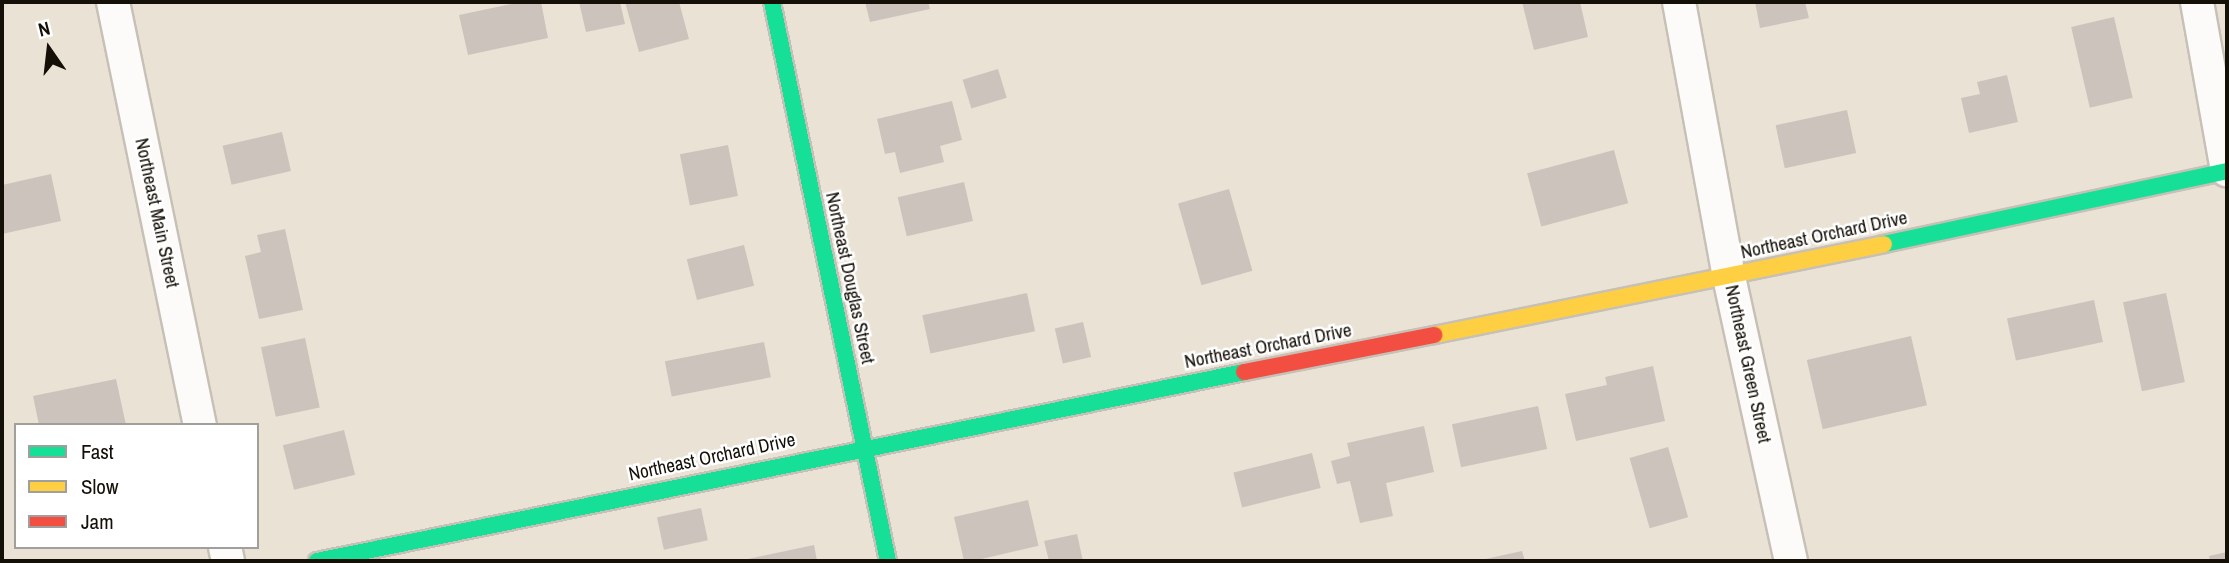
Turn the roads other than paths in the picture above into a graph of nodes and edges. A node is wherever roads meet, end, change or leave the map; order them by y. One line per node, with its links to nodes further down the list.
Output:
1 (113, 2): 7 (street, Northeast Main Street)
2 (772, 2): 8 (street, Northeast Douglas Street)
3 (1679, 2): 6 (street, Northeast Green Street)
4 (2197, 2): 5 (street)
5 (2227, 170): 6 (street, Northeast Orchard Drive)
6 (1729, 277): 8 (street, Northeast Orchard Drive); 11 (street, Northeast Green Street)
7 (200, 423)
8 (863, 447): 9 (street, Northeast Orchard Drive); 10 (street, Northeast Douglas Street)
9 (317, 561)
10 (888, 561)
11 (1791, 561)

